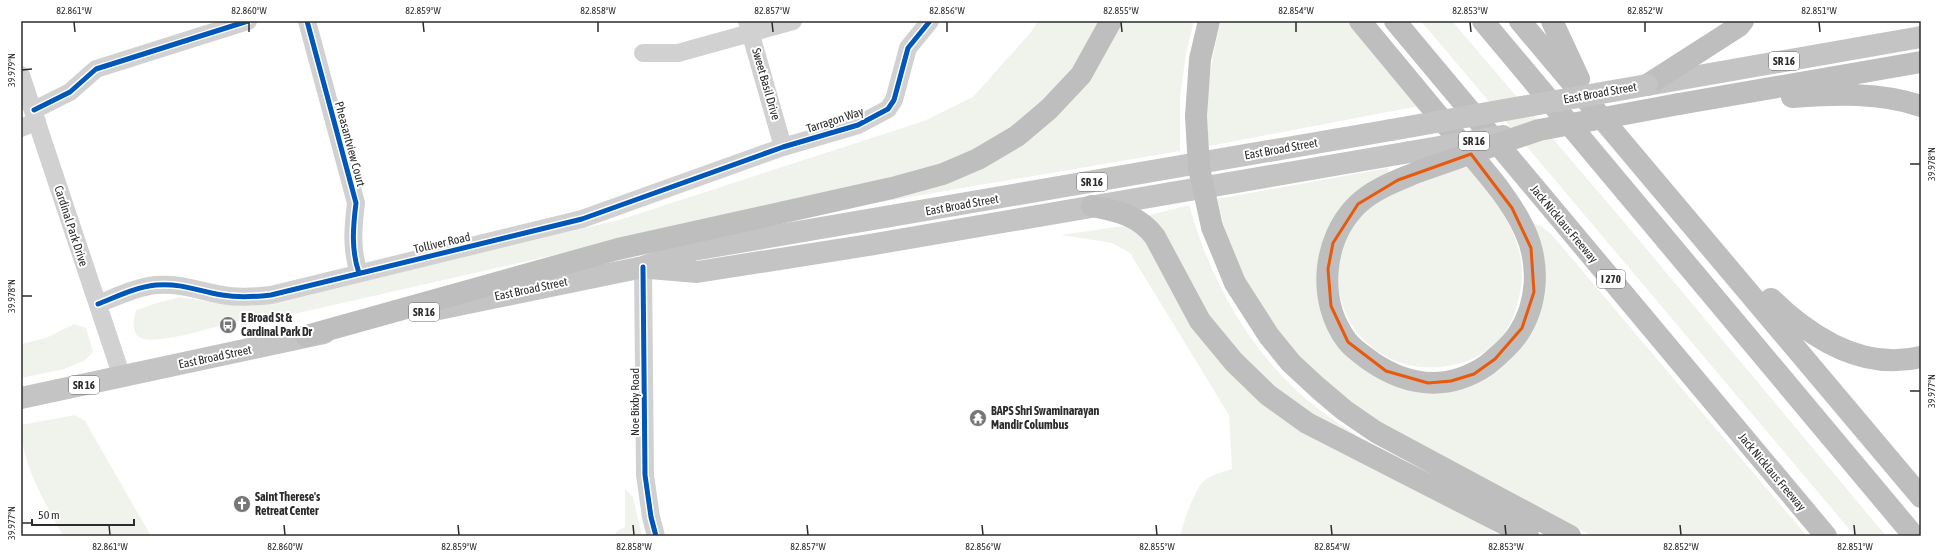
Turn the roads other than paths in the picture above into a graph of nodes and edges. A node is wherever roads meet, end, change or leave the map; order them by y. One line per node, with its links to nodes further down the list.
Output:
1 (248, 21): 22 (street)
2 (307, 21): 28 (street, Pheasantview Court)
3 (793, 21): 13 (street)
4 (930, 21): 24 (street, Tarragon Way)
5 (1112, 21): 30 (highway)
6 (1209, 21): 37 (highway, bridge)
7 (1360, 21): 23 (highway, bridge)
8 (1395, 21): 38 (highway, Jack Nicklaus Freeway / I 270)
9 (1483, 21): 39 (highway)
10 (1520, 21): 19 (highway)
11 (1552, 21): 19 (highway)
12 (1743, 21): 18 (highway)
13 (749, 27): 15 (street); 24 (street, Sweet Basil Drive)
14 (1921, 37): 18 (main road, East Broad Street / SR 16)
15 (643, 53)
16 (1921, 62): 20 (highway, East Broad Street / SR 16)
17 (21, 75): 22 (street, Cardinal Park Drive)
18 (1647, 85): 27 (main road, East Broad Street / SR 16, bridge)
19 (1591, 104): 26 (highway)
20 (1679, 104): 21 (highway); 23 (highway, East Broad Street / SR 16, bridge)
21 (1921, 106)
22 (28, 112): 29 (street, Cardinal Park Drive)
23 (1539, 130): 25 (main road, East Broad Street / SR 16, bridge)
24 (783, 146): 28 (street, Tolliver Road)
25 (1092, 206): 27 (main road, East Broad Street / SR 16); 36 (highway)
26 (1706, 240): 31 (highway); 34 (highway)
27 (643, 267): 30 (main road, East Broad Street / SR 16); 35 (street, Noe Bixby Road)
28 (359, 273): 29 (street, Tolliver Road)
29 (98, 304): 32 (street, Cardinal Park Drive)
30 (306, 336): 32 (main road, East Broad Street / SR 16)
31 (1921, 357)
32 (122, 377): 33 (main road, East Broad Street / SR 16)
33 (21, 398)
34 (1921, 496)
35 (656, 536)
36 (1528, 536)
37 (1570, 536)
38 (1826, 536)
39 (1914, 536)

